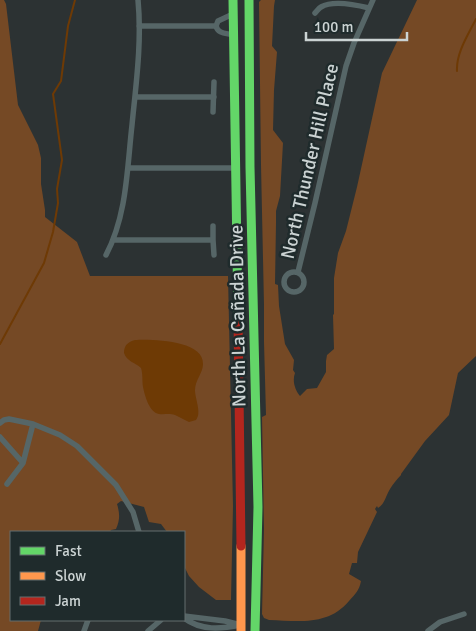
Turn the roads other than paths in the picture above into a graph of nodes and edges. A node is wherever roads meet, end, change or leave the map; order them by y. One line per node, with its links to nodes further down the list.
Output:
1 (138, 0): 8 (street)
2 (233, 0): 7 (main road, North La Cañada Drive)
3 (249, 0): 24 (main road, North La Cañada Drive)
4 (372, 0): 5 (street, North Thunder Hill Place)
5 (369, 8): 6 (street); 22 (street, North Thunder Hill Place)
6 (315, 12)
7 (233, 14): 9 (street); 10 (main road, North La Cañada Drive)
8 (139, 26): 9 (street); 13 (street)
9 (216, 26): 10 (street)
10 (233, 35): 16 (main road, North La Cañada Drive)
11 (214, 82): 12 (street)
12 (214, 97): 13 (street); 14 (street)
13 (135, 98): 15 (street)
14 (213, 112)
15 (128, 168): 16 (street); 18 (street)
16 (235, 168): 23 (main road, North La Cañada Drive)
17 (213, 226): 19 (street)
18 (114, 240): 19 (street); 20 (street)
19 (213, 240): 21 (street)
20 (106, 255)
21 (214, 256)
22 (298, 272)
23 (237, 302): 24 (main road); 34 (main road, North La Cañada Drive)
24 (253, 302): 36 (main road, North La Cañada Drive)
25 (0, 423): 26 (street)
26 (33, 424): 28 (street); 30 (street)
27 (0, 437): 28 (street)
28 (23, 463): 29 (street)
29 (7, 484)
30 (139, 531)
31 (464, 614): 37 (street)
32 (185, 618): 34 (street)
33 (160, 621): 35 (street)
34 (241, 628)
35 (148, 631)
36 (255, 631)
37 (428, 631)

